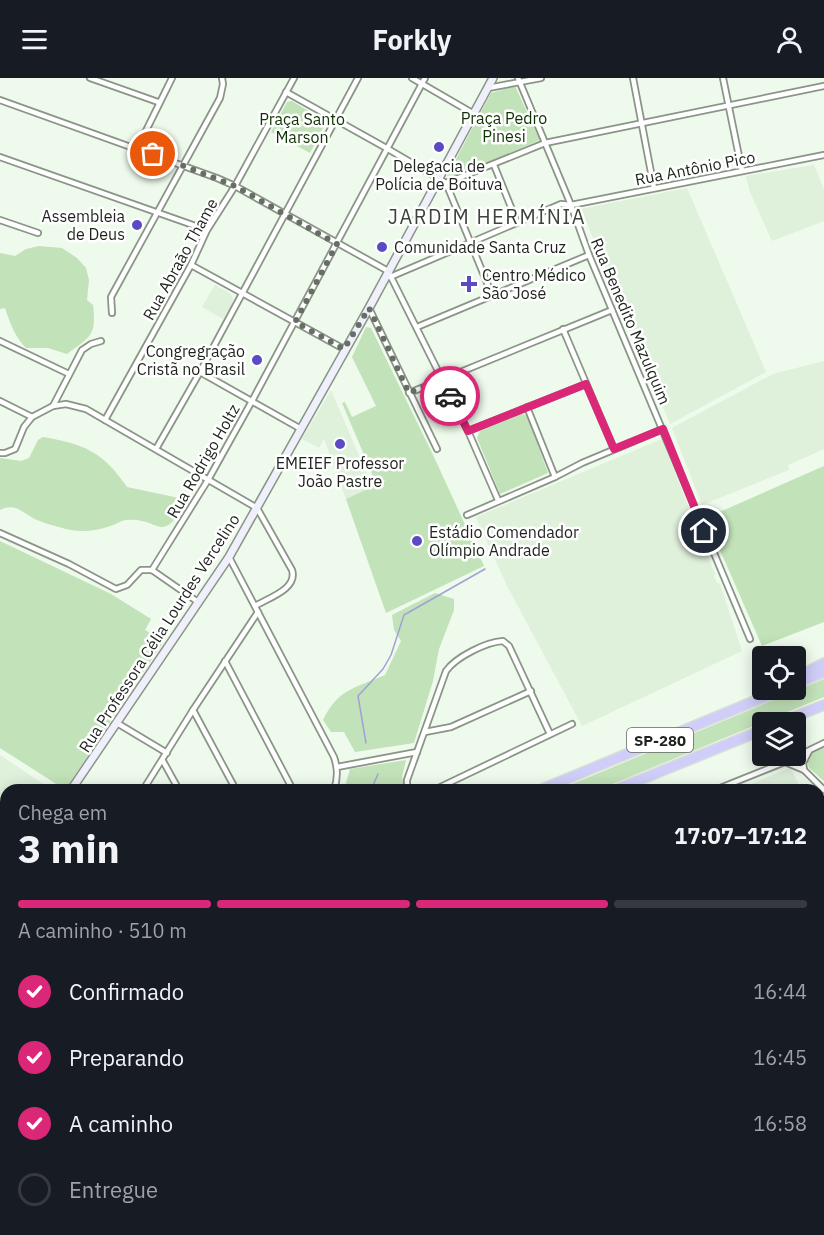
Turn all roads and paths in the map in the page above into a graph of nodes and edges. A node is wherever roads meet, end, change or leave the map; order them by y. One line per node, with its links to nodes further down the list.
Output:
1 (90, 78): 18 (street)
2 (171, 78): 18 (street)
3 (222, 78): 28 (street)
4 (294, 78): 16 (street, Rua Abraão Thame)
5 (358, 78): 21 (street)
6 (412, 78): 13 (street)
7 (425, 78): 13 (street, Rua Rodrigo Holtz)
8 (493, 78): 15 (main road, Rua Professora Célia Lourdes Vercelino)
9 (541, 78): 12 (street)
10 (633, 78): 22 (street)
11 (723, 78): 19 (street)
12 (519, 80): 15 (street); 23 (street, Rua Benedito Mazulquim)
13 (422, 84): 20 (street); 25 (street, Rua Rodrigo Holtz)
14 (824, 86): 19 (street)
15 (488, 88): 20 (main road, Rua Professora Célia Lourdes Vercelino)
16 (286, 92): 21 (street); 33 (street, Rua Abraão Thame)
17 (0, 100): 24 (street)
18 (158, 102): 24 (street)
19 (729, 106): 22 (street); 30 (street)
20 (474, 114): 31 (main road, Rua Professora Célia Lourdes Vercelino)
21 (335, 119): 25 (street); 37 (street)
22 (643, 125): 23 (street); 34 (street)
23 (545, 143): 29 (street); 35 (street, Rua Benedito Mazulquim)
24 (136, 149): 28 (street)
25 (388, 149): 31 (street); 43 (street, Rua Rodrigo Holtz)
26 (824, 155): 30 (street, Rua Antônio Pico)
27 (0, 157): 36 (street)
28 (184, 165): 33 (street); 36 (street)
29 (494, 165): 32 (street); 39 (street)
30 (742, 171): 34 (street, Rua Antônio Pico)
31 (438, 178): 32 (street); 46 (main road, Rua Professora Célia Lourdes Vercelino)
32 (446, 183): 42 (street)
33 (235, 186): 37 (street); 40 (street, Rua Abraão Thame)
34 (654, 188): 35 (street, Rua Antônio Pico)
35 (571, 205): 39 (street, Rua Antônio Pico); 44 (street, Rua Benedito Mazulquim)
36 (158, 212): 40 (street); 51 (street)
37 (285, 214): 43 (street); 47 (street)
38 (0, 220): 41 (street)
39 (517, 222): 42 (street, Rua Antônio Pico)
40 (207, 230): 45 (street, Rua Abraão Thame)
41 (38, 233)
42 (470, 242): 46 (street, Rua Antônio Pico); 48 (street)
43 (337, 244): 46 (street); 52 (street, Rua Rodrigo Holtz)
44 (590, 255): 48 (street); 50 (street, Rua Benedito Mazulquim)
45 (191, 265): 47 (street); 68 (street, Rua Abraão Thame)
46 (389, 274): 49 (main road, Rua Professora Célia Lourdes Vercelino); 53 (street)
47 (242, 293): 52 (street); 58 (street)
48 (492, 295): 53 (street)
49 (369, 308): 57 (main road, Rua Professora Célia Lourdes Vercelino); 62 (street)
50 (612, 310): 54 (street); 70 (street, Rua Benedito Mazulquim)
51 (112, 313)
52 (295, 322): 57 (street); 64 (street, Rua Rodrigo Holtz)
53 (417, 327): 60 (street)
54 (563, 329): 60 (street); 61 (street)
55 (0, 341): 59 (street)
56 (101, 341): 59 (street)
57 (344, 349): 69 (main road, Rua Professora Célia Lourdes Vercelino)
58 (200, 372): 64 (street); 72 (street)
59 (69, 374): 65 (street)
60 (441, 379): 62 (street); 71 (street)
61 (586, 384): 66 (street); 74 (street)
62 (409, 393): 73 (street)
63 (0, 401): 67 (street)
64 (252, 402): 69 (street); 77 (street, Rua Rodrigo Holtz)
65 (53, 406): 67 (street); 68 (street)
66 (527, 407): 71 (street); 76 (street)
67 (32, 417): 75 (street)
68 (105, 420): 72 (street)
69 (301, 429): 79 (main road, Rua Professora Célia Lourdes Vercelino)
70 (663, 429): 74 (street); 87 (street, Rua Benedito Mazulquim)
71 (468, 431): 78 (street)
72 (156, 449): 77 (street)
73 (436, 449)
74 (614, 449): 76 (street)
75 (0, 453)
76 (555, 477): 78 (street)
77 (208, 480): 79 (street); 83 (street, Rua Rodrigo Holtz)
78 (498, 500): 80 (street)
79 (257, 508): 82 (main road, Rua Professora Célia Lourdes Vercelino); 85 (street)
80 (467, 515)
81 (0, 533): 83 (street)
82 (229, 557): 84 (main road, Rua Professora Célia Lourdes Vercelino); 85 (street)
83 (152, 570): 84 (street)
84 (198, 602): 100 (main road, Rua Professora Célia Lourdes Vercelino)
85 (255, 606): 86 (street)
86 (258, 612): 88 (street); 113 (street)
87 (750, 639)
88 (225, 662): 98 (street); 119 (street)
89 (824, 663): 90 (highway)
90 (806, 672)
91 (824, 672): 92 (highway)
92 (806, 679)
93 (531, 691): 102 (street); 102 (street); 103 (street)
94 (753, 700): 97 (highway)
95 (756, 700): 97 (highway, SP-280)
96 (824, 705): 99 (highway)
97 (741, 706): 123 (highway, SP-280)
98 (193, 710): 109 (street); 118 (street)
99 (806, 712)
100 (117, 723): 109 (street); 115 (main road, Rua Professora Célia Lourdes Vercelino)
101 (572, 724): 103 (street)
102 (424, 732): 108 (street)
103 (550, 734): 122 (street)
104 (752, 734): 124 (highway, SP-280)
105 (824, 743): 106 (street)
106 (810, 749): 107 (street); 114 (street)
107 (806, 751)
108 (417, 752): 113 (street); 121 (street)
109 (167, 753): 110 (street)
110 (163, 761): 116 (street); 117 (street)
111 (775, 766): 125 (street)
112 (794, 766): 114 (street)
113 (338, 767): 120 (street)
114 (804, 770): 126 (street)
115 (75, 784)
116 (147, 784)
117 (176, 784)
118 (233, 784)
119 (290, 784)
120 (335, 784)
121 (407, 784)
122 (446, 784)
123 (554, 784)
124 (630, 784)
125 (730, 784)
126 (818, 784)

